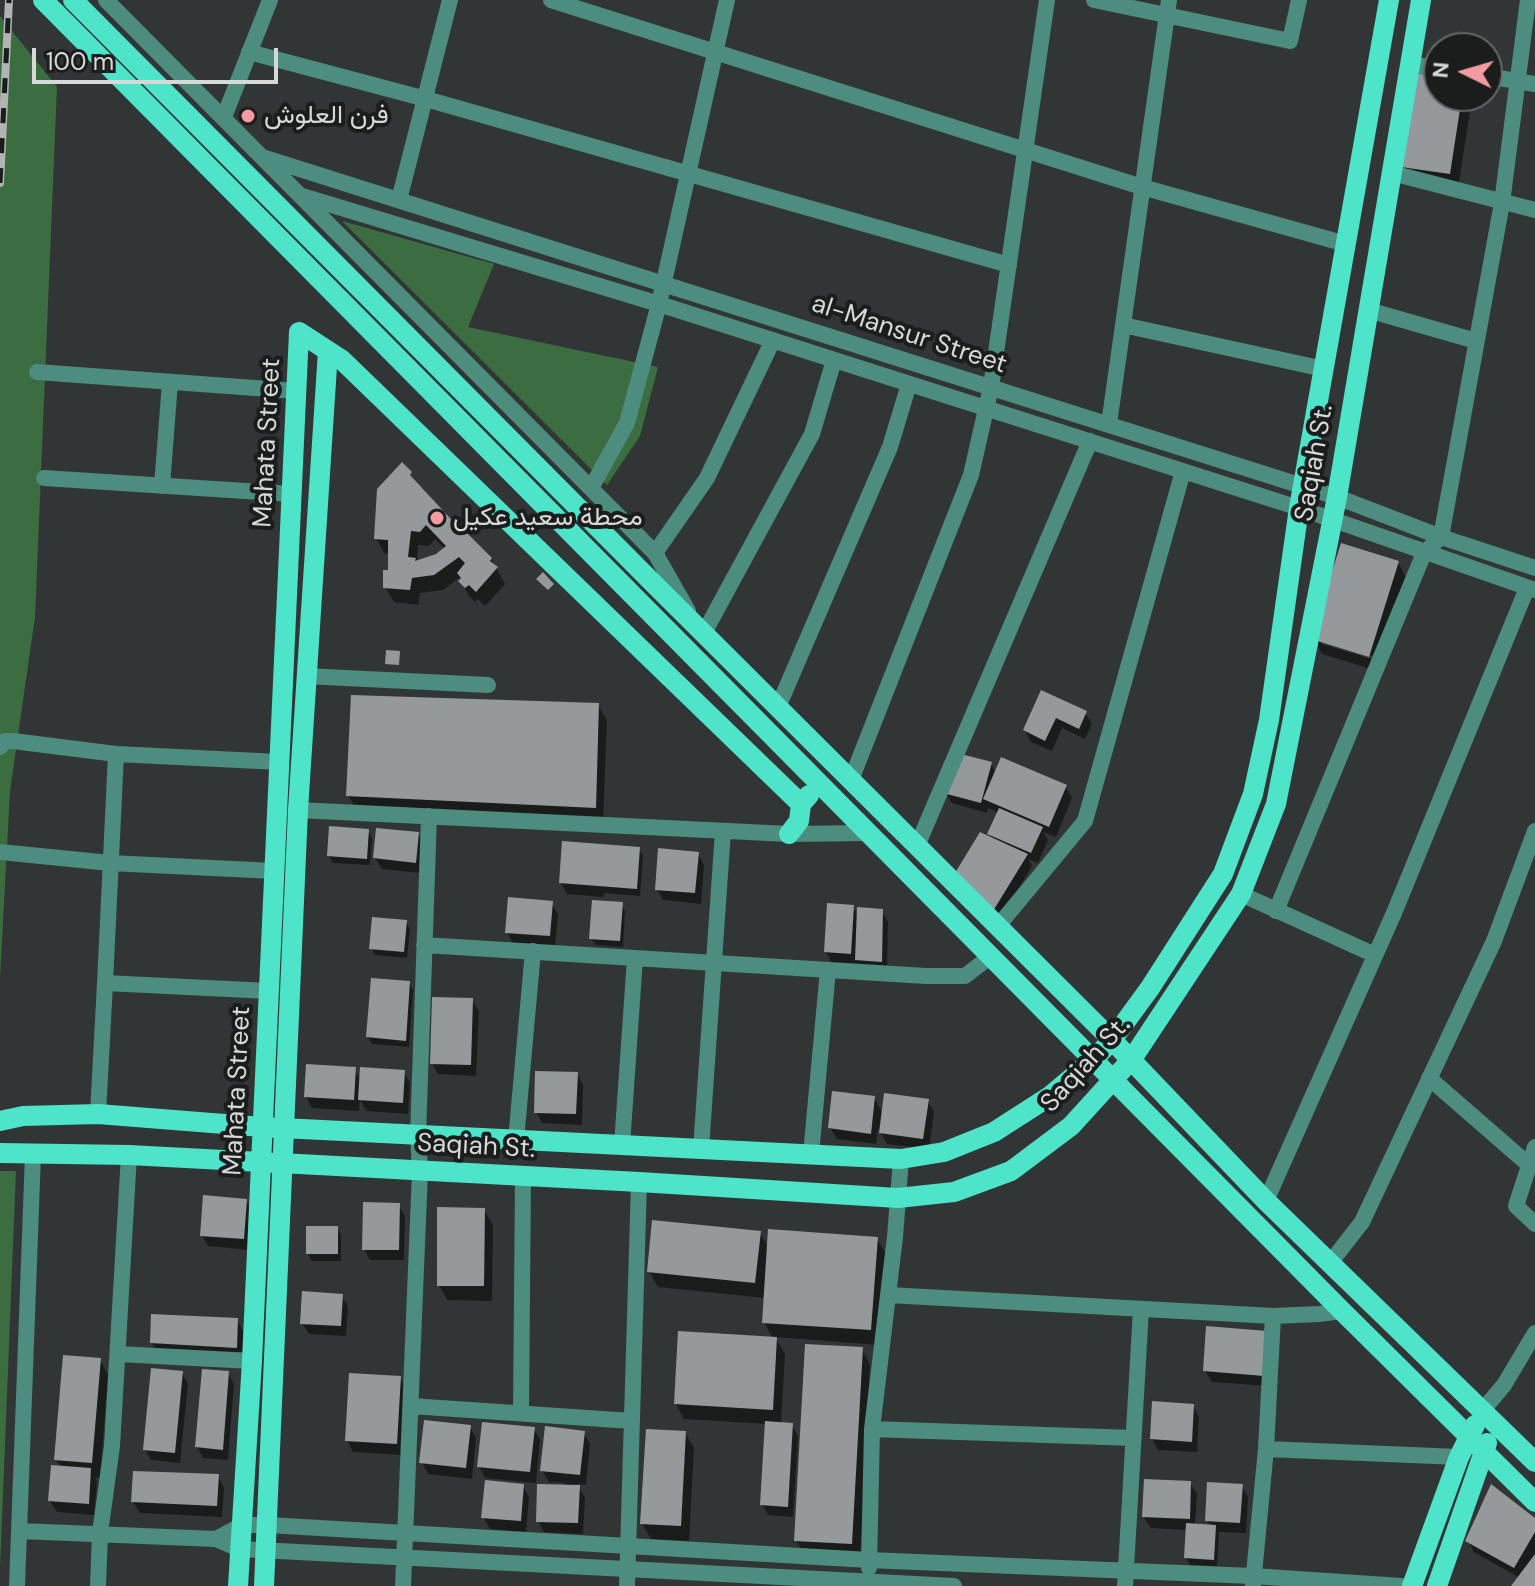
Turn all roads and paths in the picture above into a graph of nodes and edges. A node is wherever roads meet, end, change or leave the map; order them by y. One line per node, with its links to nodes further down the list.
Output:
1 (43, 0): 74 (main road)
2 (73, 0): 66 (main road)
3 (106, 0): 23 (street)
4 (270, 0): 15 (street)
5 (450, 0): 22 (street)
6 (551, 0): 16 (street)
7 (727, 0): 16 (street)
8 (1047, 0): 24 (street)
9 (1094, 0): 14 (street)
10 (1299, 0): 14 (street)
11 (1389, 0): 33 (main road, Saqiah St.)
12 (1421, 0): 17 (main road, Saqiah St.)
13 (1528, 0): 20 (street)
14 (1168, 8): 28 (street)
15 (249, 52): 22 (street); 23 (street)
16 (716, 52): 24 (street); 27 (street)
17 (1410, 64): 18 (street); 26 (main road, Saqiah St.)
18 (1423, 66)
19 (1503, 78): 20 (street)
20 (1516, 80): 21 (street); 31 (street)
21 (1535, 84)
22 (426, 99): 27 (street); 30 (street)
23 (224, 117): 25 (street)
24 (1026, 149): 28 (street); 34 (street)
25 (265, 158): 29 (street); 30 (street, al-Mansur Street)
26 (1392, 173): 31 (street); 37 (main road, Saqiah St.)
27 (687, 176): 34 (street); 35 (street)
28 (1142, 187): 33 (street); 38 (street)
29 (302, 196): 36 (street, al-Mansur Street); 56 (street)
30 (399, 200): 35 (street, al-Mansur Street)
31 (1502, 203): 32 (street); 40 (street)
32 (1535, 210)
33 (1346, 244): 43 (main road, Saqiah St.)
34 (1009, 265): 47 (street)
35 (663, 283): 36 (street); 47 (street, al-Mansur Street)
36 (659, 304): 39 (street, al-Mansur Street); 56 (street)
37 (1368, 310): 40 (street); 58 (main road, Saqiah St.)
38 (1123, 325): 43 (street); 50 (street)
39 (773, 340): 42 (street, al-Mansur Street); 62 (street)
40 (1476, 341): 61 (street)
41 (328, 351): 48 (main road, Mahata Street); 67 (main road, Mahata Street); 75 (main road)
42 (834, 360): 46 (street, al-Mansur Street); 66 (street)
43 (1324, 369): 55 (main road, Saqiah St.)
44 (37, 372): 45 (street)
45 (170, 382): 48 (street); 54 (street)
46 (909, 384): 49 (street, al-Mansur Street); 69 (street)
47 (991, 387): 49 (street); 50 (street, al-Mansur Street)
48 (296, 391): 57 (main road, Mahata Street)
49 (986, 408): 51 (street, al-Mansur Street); 73 (street)
50 (1109, 424): 55 (street, al-Mansur Street)
51 (1090, 441): 52 (street, al-Mansur Street); 82 (street)
52 (1183, 471): 59 (street, al-Mansur Street); 88 (street)
53 (44, 478): 54 (street)
54 (162, 486): 57 (street)
55 (1303, 486): 58 (street, al-Mansur Street); 59 (main road, Saqiah St.)
56 (591, 488): 62 (street)
57 (292, 494): 72 (main road, Mahata Street)
58 (1337, 497): 60 (main road, Saqiah St.); 61 (street, al-Mansur Street)
59 (1299, 508): 60 (street, al-Mansur Street); 98 (main road, Saqiah St.)
60 (1332, 519): 63 (street, al-Mansur Street); 86 (main road, Saqiah St.)
61 (1441, 537): 63 (street); 64 (street, al-Mansur Street)
62 (655, 553): 66 (street)
63 (1424, 553): 65 (street, al-Mansur Street); 87 (street)
64 (1535, 568)
65 (1531, 589): 91 (street)
66 (699, 629): 69 (main road)
67 (305, 676): 68 (street); 76 (main road, Mahata Street)
68 (488, 685)
69 (778, 707): 73 (main road)
70 (0, 747): 71 (street)
71 (116, 754): 72 (street); 84 (street)
72 (279, 762): 85 (main road, Mahata Street)
73 (851, 780): 82 (main road)
74 (820, 783): 75 (main road); 80 (main road)
75 (801, 804): 81 (main road)
76 (298, 810): 77 (street); 105 (main road, Mahata Street)
77 (429, 816): 78 (street); 89 (street)
78 (723, 831): 81 (street); 94 (street)
79 (1535, 831): 101 (street)
80 (869, 833): 81 (street); 92 (main road)
81 (789, 834)
82 (917, 846): 88 (main road)
83 (0, 852): 84 (street)
84 (110, 863): 85 (street); 96 (street)
85 (274, 871): 97 (main road, Mahata Street)
86 (1241, 894): 87 (street); 100 (main road, Saqiah St.)
87 (1276, 911): 91 (street)
88 (998, 926): 98 (main road)
89 (424, 945): 90 (street); 106 (street)
90 (533, 951): 93 (street); 107 (street)
91 (1375, 955): 122 (street)
92 (991, 956): 95 (street); 99 (main road)
93 (635, 958): 94 (street); 108 (street)
94 (713, 963): 95 (street); 110 (street)
95 (828, 970): 113 (street)
96 (105, 983): 97 (street); 103 (street)
97 (269, 991): 105 (main road, Mahata Street)
98 (1112, 1040): 99 (main road, Saqiah St.); 100 (main road)
99 (1094, 1059): 102 (main road); 115 (main road, Saqiah St.)
100 (1132, 1059): 102 (main road, Saqiah St.); 122 (main road)
101 (1429, 1078): 117 (street); 124 (street)
102 (1114, 1081): 121 (main road, Saqiah St.); 127 (main road)
103 (98, 1114): 104 (main road, Saqiah St.); 105 (main road, Saqiah St.)
104 (0, 1121)
105 (273, 1128): 106 (main road, Saqiah St.); 116 (main road, Mahata Street)
106 (418, 1135): 107 (main road, Saqiah St.); 118 (street)
107 (516, 1140): 108 (main road, Saqiah St.)
108 (622, 1145): 110 (main road, Saqiah St.)
109 (1535, 1147): 117 (street)
110 (701, 1149): 113 (main road, Saqiah St.)
111 (0, 1153): 112 (main road, Saqiah St.)
112 (33, 1154): 114 (main road, Saqiah St.); 145 (street)
113 (811, 1154): 115 (main road, Saqiah St.)
114 (129, 1155): 116 (main road, Saqiah St.); 130 (street)
115 (901, 1159): 121 (street)
116 (271, 1163): 118 (main road, Saqiah St.); 131 (main road, Mahata Street); 144 (main road, Mahata Street)
117 (1529, 1165): 123 (street)
118 (420, 1171): 119 (main road, Saqiah St.); 132 (street)
119 (523, 1176): 120 (main road, Saqiah St.); 133 (street)
120 (639, 1182): 121 (main road, Saqiah St.); 135 (street)
121 (898, 1198): 125 (street)
122 (1266, 1201): 124 (main road)
123 (1535, 1224)
124 (1330, 1263): 134 (main road)
125 (888, 1295): 126 (street); 136 (street)
126 (1141, 1309): 128 (street); 137 (street)
127 (1342, 1311): 128 (street); 138 (main road)
128 (1273, 1316): 139 (street)
129 (1535, 1333): 134 (street)
130 (118, 1354): 131 (street); 147 (street)
131 (252, 1361): 143 (main road, Mahata Street)
132 (411, 1406): 133 (street); 146 (street)
133 (521, 1413): 135 (street)
134 (1489, 1417): 138 (main road); 141 (main road)
135 (632, 1421): 149 (street)
136 (872, 1429): 137 (street); 153 (street)
137 (1133, 1438): 155 (street)
138 (1476, 1444): 140 (main road); 142 (main road); 166 (main road)
139 (1266, 1449): 140 (street); 156 (street)
140 (1459, 1457): 165 (main road)
141 (1535, 1462)
142 (1535, 1502)
143 (242, 1525): 144 (street); 148 (street); 150 (main road, Mahata Street)
144 (268, 1525): 146 (street); 151 (main road, Mahata Street)
145 (20, 1531): 147 (street); 158 (street)
146 (405, 1532): 149 (street); 152 (street)
147 (100, 1533): 148 (street); 159 (street)
148 (216, 1539): 150 (street)
149 (629, 1545): 153 (street); 154 (street)
150 (240, 1549): 151 (street); 160 (main road, Mahata Street)
151 (266, 1550): 152 (street); 161 (main road, Mahata Street)
152 (404, 1557): 154 (street); 162 (street)
153 (869, 1560): 155 (street); 157 (street)
154 (627, 1578): 157 (street)
155 (1126, 1579): 156 (street)
156 (1253, 1581): 164 (street)
157 (870, 1584): 163 (street)
158 (17, 1586)
159 (98, 1586)
160 (238, 1586)
161 (264, 1586)
162 (403, 1586)
163 (954, 1586)
164 (1401, 1586)
165 (1412, 1586)
166 (1437, 1586)

